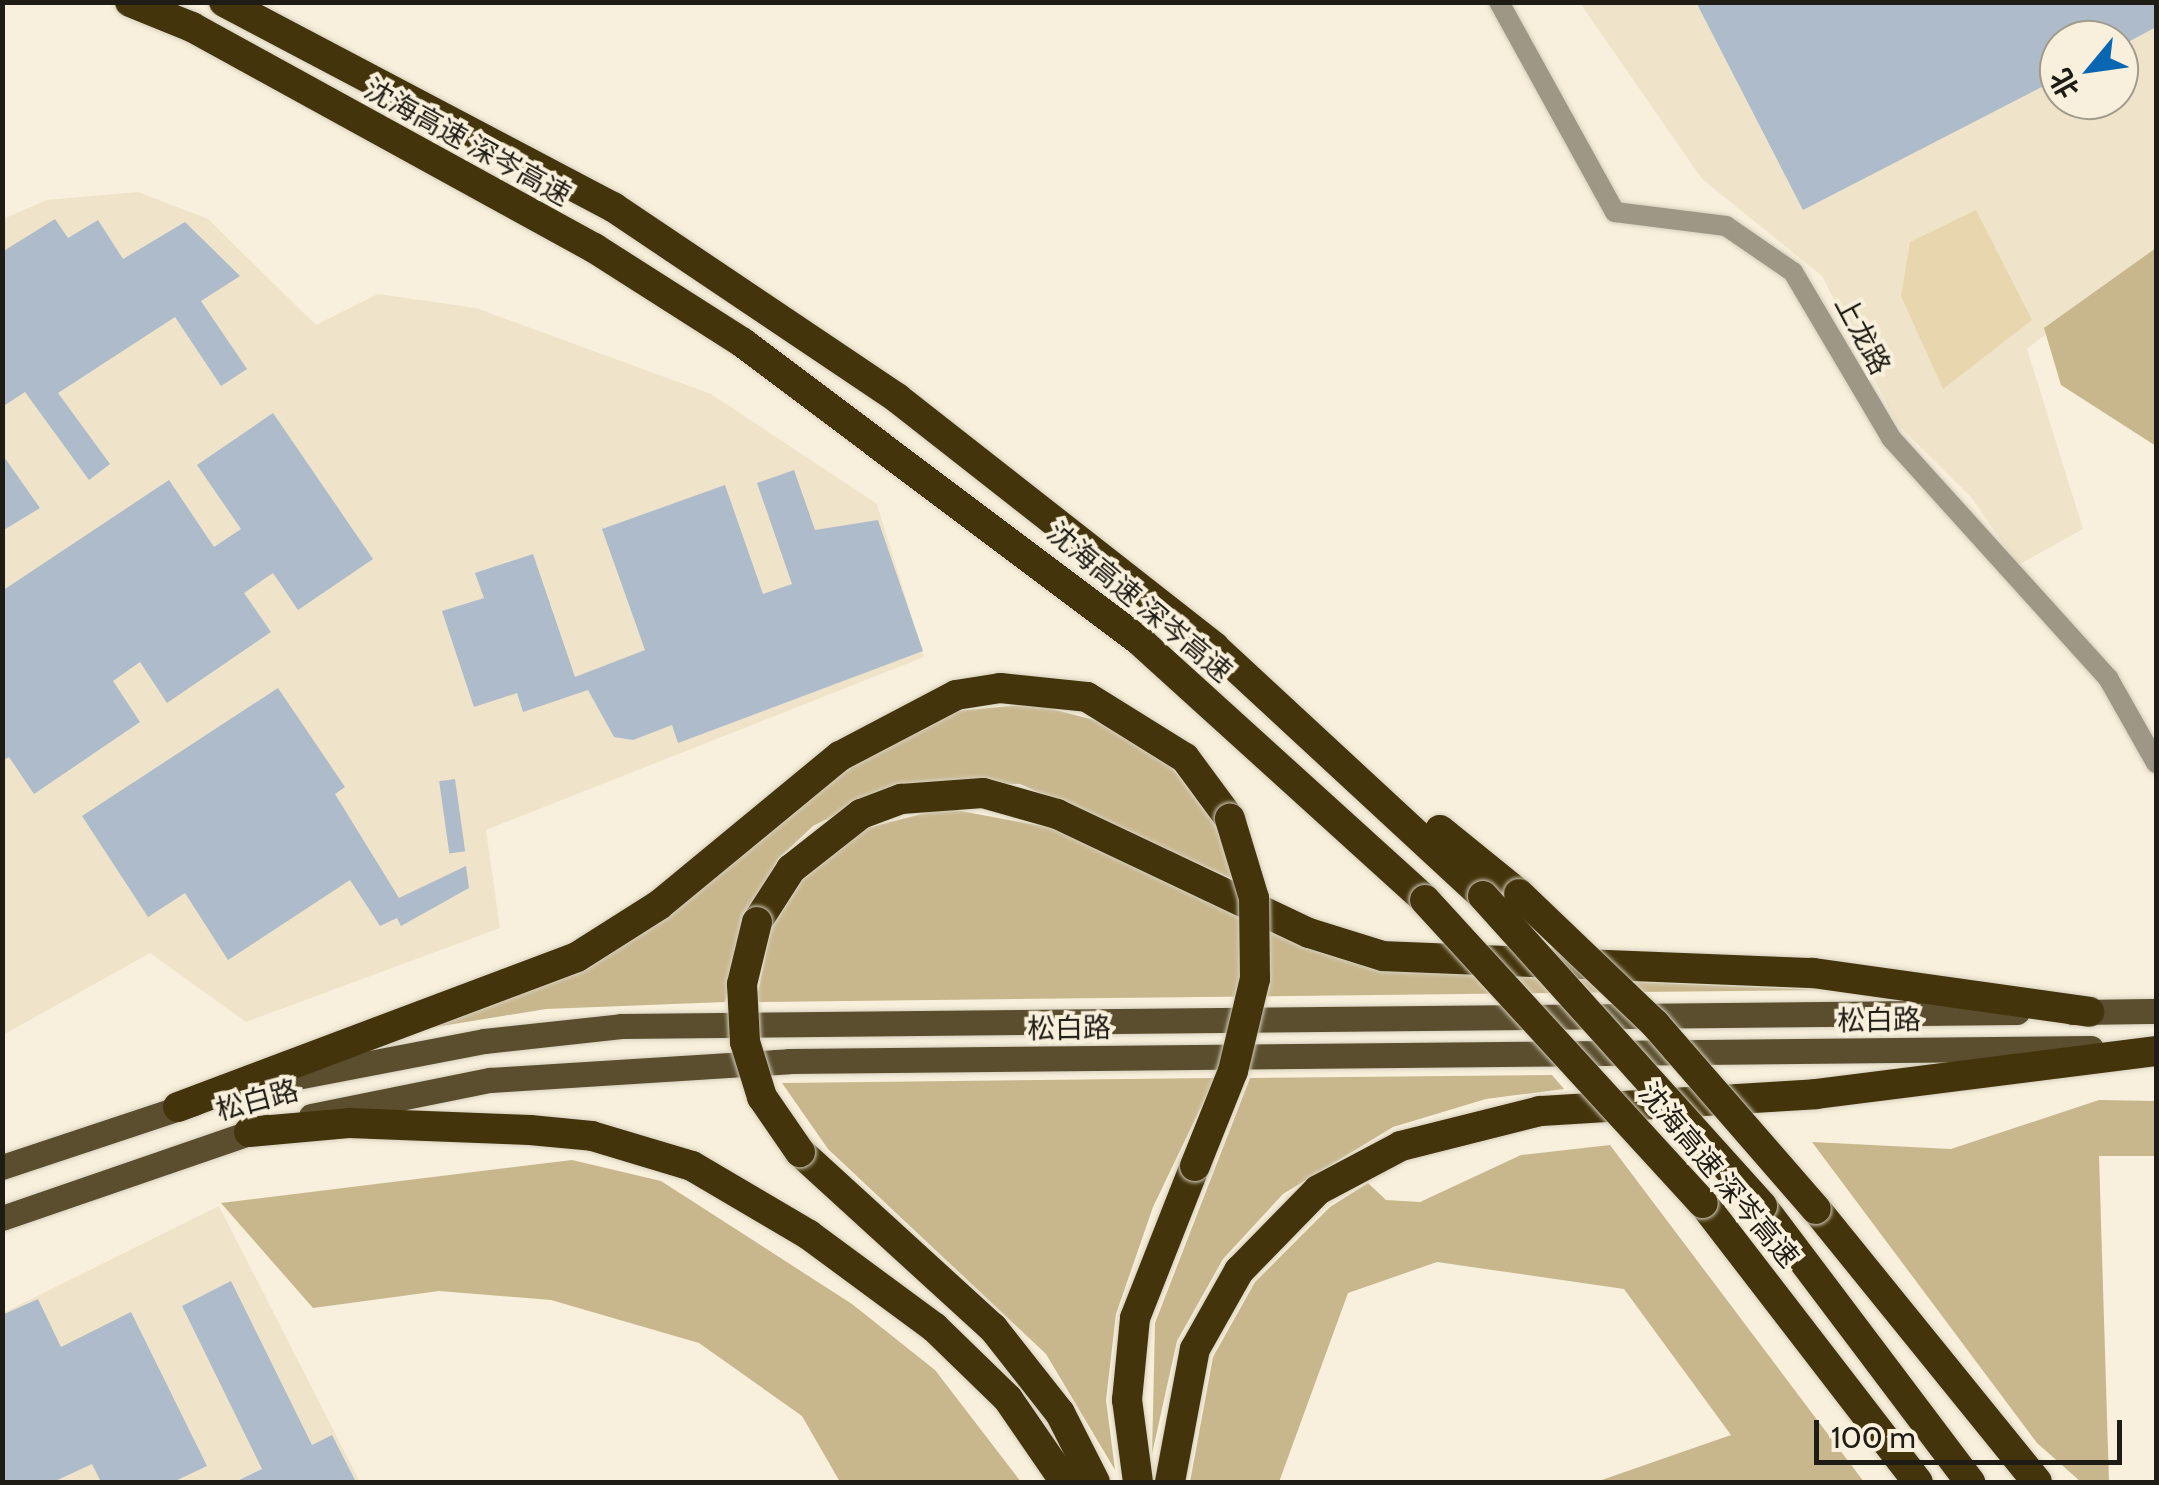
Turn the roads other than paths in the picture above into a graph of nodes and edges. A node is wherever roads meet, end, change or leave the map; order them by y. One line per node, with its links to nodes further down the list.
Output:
1 (130, 2): 13 (highway, 沈海高速 深岑高速, bridge)
2 (224, 2): 4 (highway, 沈海高速 深岑高速)
3 (1499, 2): 5 (street, 上龙路)
4 (1310, 731): 20 (highway, 沈海高速 深岑高速, bridge); 21 (highway, bridge)
5 (2156, 762)
6 (2090, 1012): 7 (main road, 松白路); 9 (main road, 松白路); 15 (highway, bridge)
7 (2156, 1012)
8 (2156, 1049): 10 (main road, 松白路); 17 (highway)
9 (178, 1107): 11 (main road, 松白路); 16 (highway, bridge)
10 (249, 1132): 12 (main road, 松白路); 14 (highway)
11 (2, 1167)
12 (2, 1218)
13 (1822, 1352): 18 (highway); 19 (highway, 沈海高速 深岑高速)
14 (1065, 1482)
15 (1095, 1482)
16 (1138, 1482)
17 (1170, 1482)
18 (1894, 1482)
19 (1918, 1482)
20 (1970, 1482)
21 (2037, 1482)

